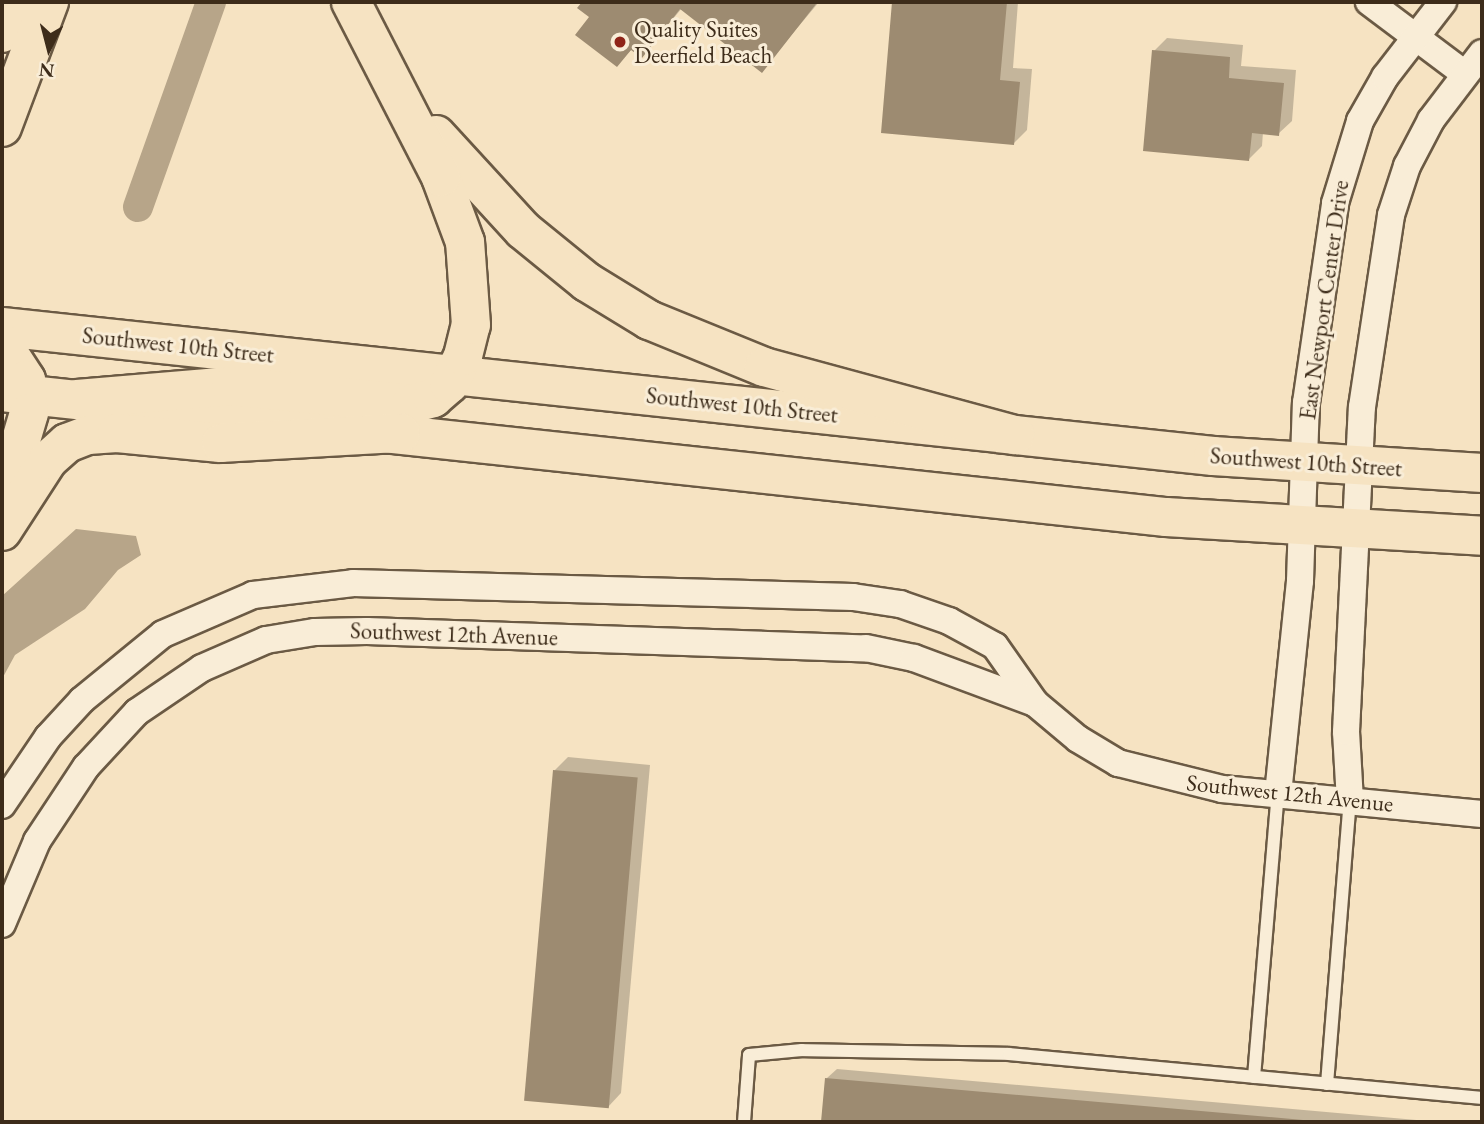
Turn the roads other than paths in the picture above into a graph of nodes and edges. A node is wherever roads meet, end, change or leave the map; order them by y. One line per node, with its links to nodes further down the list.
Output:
1 (14, 2): 6 (main road)
2 (49, 2): 11 (main road)
3 (351, 2): 9 (main road)
4 (1369, 2): 7 (street)
5 (1443, 2): 7 (street, East Newport Center Drive)
6 (2, 33)
7 (1415, 36): 10 (street); 19 (street, East Newport Center Drive)
8 (1482, 53): 10 (street)
9 (384, 72): 14 (main road); 18 (main road)
10 (1465, 74): 20 (street)
11 (2, 127)
12 (2, 327): 14 (main road, Southwest 10th Street)
13 (2, 343): 15 (main road)
14 (455, 374): 16 (main road); 18 (main road, Southwest 10th Street)
15 (16, 393): 16 (main road); 22 (main road)
16 (77, 399): 17 (main road)
17 (401, 433): 23 (main road); 25 (main road)
18 (1015, 435): 19 (main road, Southwest 10th Street)
19 (1304, 463): 20 (main road, Southwest 10th Street); 23 (street, East Newport Center Drive)
20 (1358, 467): 21 (main road, Southwest 10th Street); 24 (street)
21 (1482, 473)
22 (2, 506)
23 (1302, 527): 24 (main road); 28 (street, East Newport Center Drive)
24 (1355, 529): 26 (main road); 29 (street)
25 (2, 531)
26 (1482, 536)
27 (1035, 703): 28 (street, Southwest 12th Avenue); 30 (street, Southwest 12th Avenue); 32 (street, Southwest 12th Avenue)
28 (1278, 794): 29 (street, Southwest 12th Avenue); 33 (lane)
29 (1350, 801): 31 (street, Southwest 12th Avenue); 34 (lane)
30 (2, 805)
31 (1482, 814)
32 (2, 924)
33 (1254, 1077): 34 (lane); 36 (lane)
34 (1326, 1084): 35 (lane)
35 (1482, 1098)
36 (744, 1122)

